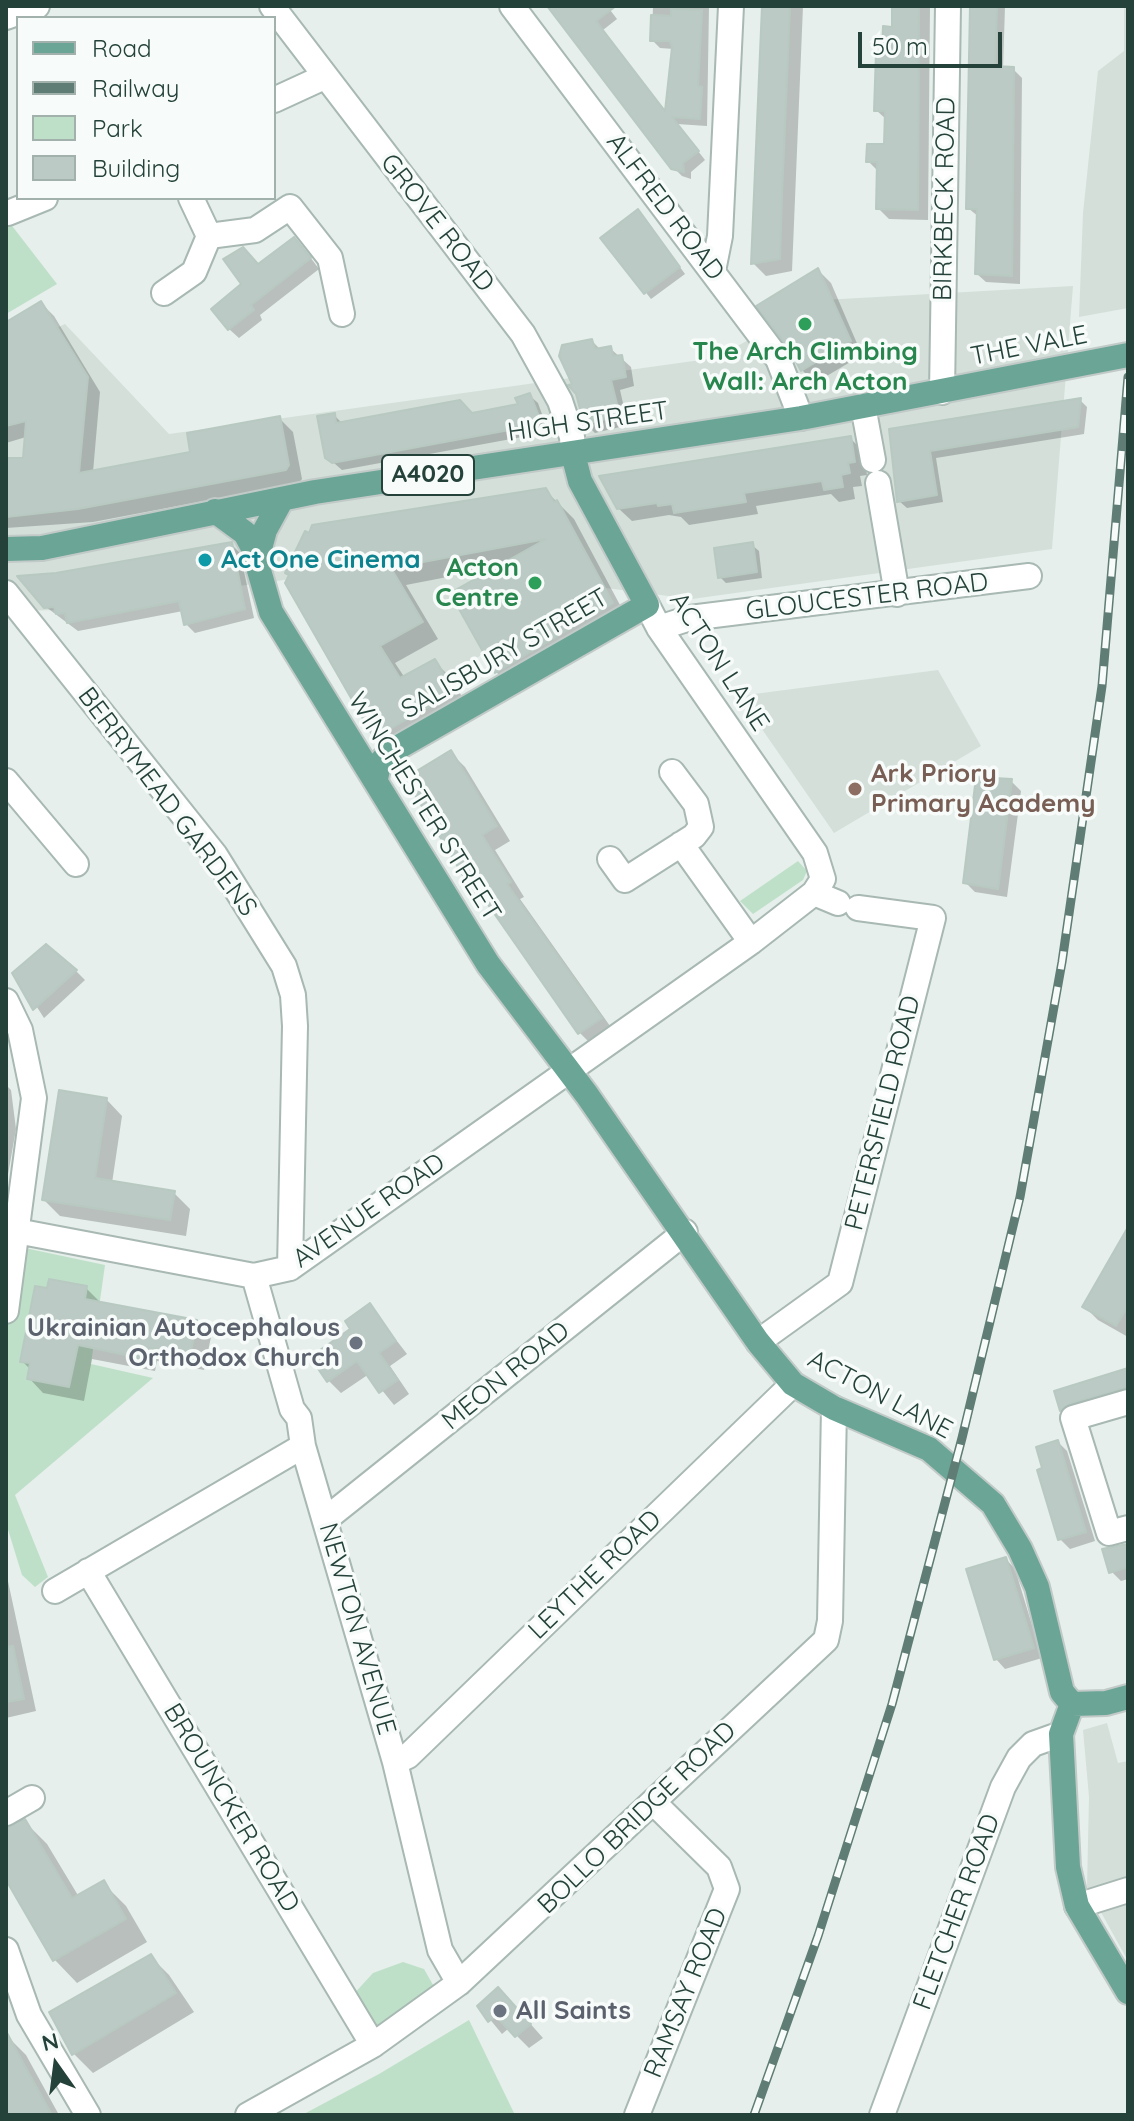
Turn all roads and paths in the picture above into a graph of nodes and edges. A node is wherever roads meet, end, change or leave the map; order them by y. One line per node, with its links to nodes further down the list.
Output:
1 (37, 6): 6 (street)
2 (272, 6): 7 (street, GROVE ROAD)
3 (512, 6): 13 (street, ALFRED ROAD)
4 (731, 6): 13 (street)
5 (948, 6): 17 (street, BIRKBECK ROAD)
6 (6, 17)
7 (324, 77): 8 (street); 20 (street, GROVE ROAD)
8 (276, 99)
9 (40, 200): 11 (street)
10 (192, 200): 12 (street)
11 (8, 213)
12 (209, 236): 14 (street); 15 (street)
13 (713, 271): 19 (street, ALFRED ROAD)
14 (164, 293)
15 (342, 314)
16 (1128, 355): 17 (main road, THE VALE / A4020)
17 (942, 392): 18 (main road, HIGH STREET / A4020)
18 (863, 406): 19 (main road, HIGH STREET / A4020); 27 (street)
19 (801, 418): 20 (main road, HIGH STREET / A4020)
20 (573, 454): 21 (main road, HIGH STREET / A4020); 28 (main road, ACTON LANE)
21 (282, 499): 22 (main road, HIGH STREET / A4020); 24 (main road)
22 (215, 511): 23 (main road, HIGH STREET / A4020); 24 (main road, WINCHESTER STREET)
23 (6, 549)
24 (257, 560): 30 (main road, WINCHESTER STREET)
25 (1029, 576): 27 (street, GLOUCESTER ROAD)
26 (6, 593): 45 (street, BERRYMEAD GARDENS)
27 (897, 594): 29 (street, GLOUCESTER ROAD)
28 (647, 605): 29 (street, ACTON LANE); 31 (main road, SALISBURY STREET)
29 (659, 628): 38 (street, ACTON LANE)
30 (352, 745): 31 (main road, SALISBURY STREET); 33 (main road, WINCHESTER STREET)
31 (390, 752): 33 (main road, SALISBURY STREET)
32 (672, 772): 35 (street)
33 (376, 779): 42 (main road, WINCHESTER STREET)
34 (6, 781): 37 (street)
35 (681, 844): 36 (street); 39 (street)
36 (610, 859)
37 (76, 864)
38 (814, 893): 39 (street); 48 (street, PETERSFIELD ROAD)
39 (751, 942): 42 (street)
40 (6, 1001): 41 (street)
41 (13, 1032): 43 (street)
42 (568, 1071): 44 (main road, ACTON LANE); 45 (street, AVENUE ROAD)
43 (11, 1230): 46 (street, AVENUE ROAD); 47 (street)
44 (685, 1232): 48 (main road, ACTON LANE); 53 (street, MEON ROAD)
45 (290, 1268): 46 (street, AVENUE ROAD)
46 (254, 1276): 52 (street, NEWTON AVENUE)
47 (6, 1311)
48 (758, 1342): 49 (main road, ACTON LANE)
49 (793, 1384): 51 (main road, ACTON LANE); 60 (street, LEYTHE ROAD)
50 (1128, 1402): 54 (street)
51 (834, 1408): 58 (main road, ACTON LANE); 62 (street, BOLLO BRIDGE ROAD)
52 (303, 1446): 53 (street, NEWTON AVENUE); 55 (street)
53 (326, 1519): 60 (street, NEWTON AVENUE)
54 (1128, 1528)
55 (88, 1571): 56 (street); 69 (street, BROUNCKER ROAD)
56 (55, 1591)
57 (1128, 1697): 58 (main road)
58 (1072, 1704): 59 (main road)
59 (1061, 1734): 65 (main road); 73 (street, FLETCHER ROAD)
60 (395, 1762): 67 (street, NEWTON AVENUE)
61 (32, 1798): 63 (street)
62 (653, 1802): 67 (street, BOLLO BRIDGE ROAD); 72 (street, RAMSAY ROAD)
63 (6, 1813)
64 (1128, 1890): 65 (street)
65 (1077, 1906): 68 (main road)
66 (6, 1950): 70 (street)
67 (459, 1983): 69 (street, BOLLO BRIDGE ROAD)
68 (1128, 1992)
69 (373, 2045): 71 (street, BOLLO BRIDGE ROAD)
70 (88, 2115)
71 (248, 2115)
72 (637, 2115)
73 (882, 2115)

